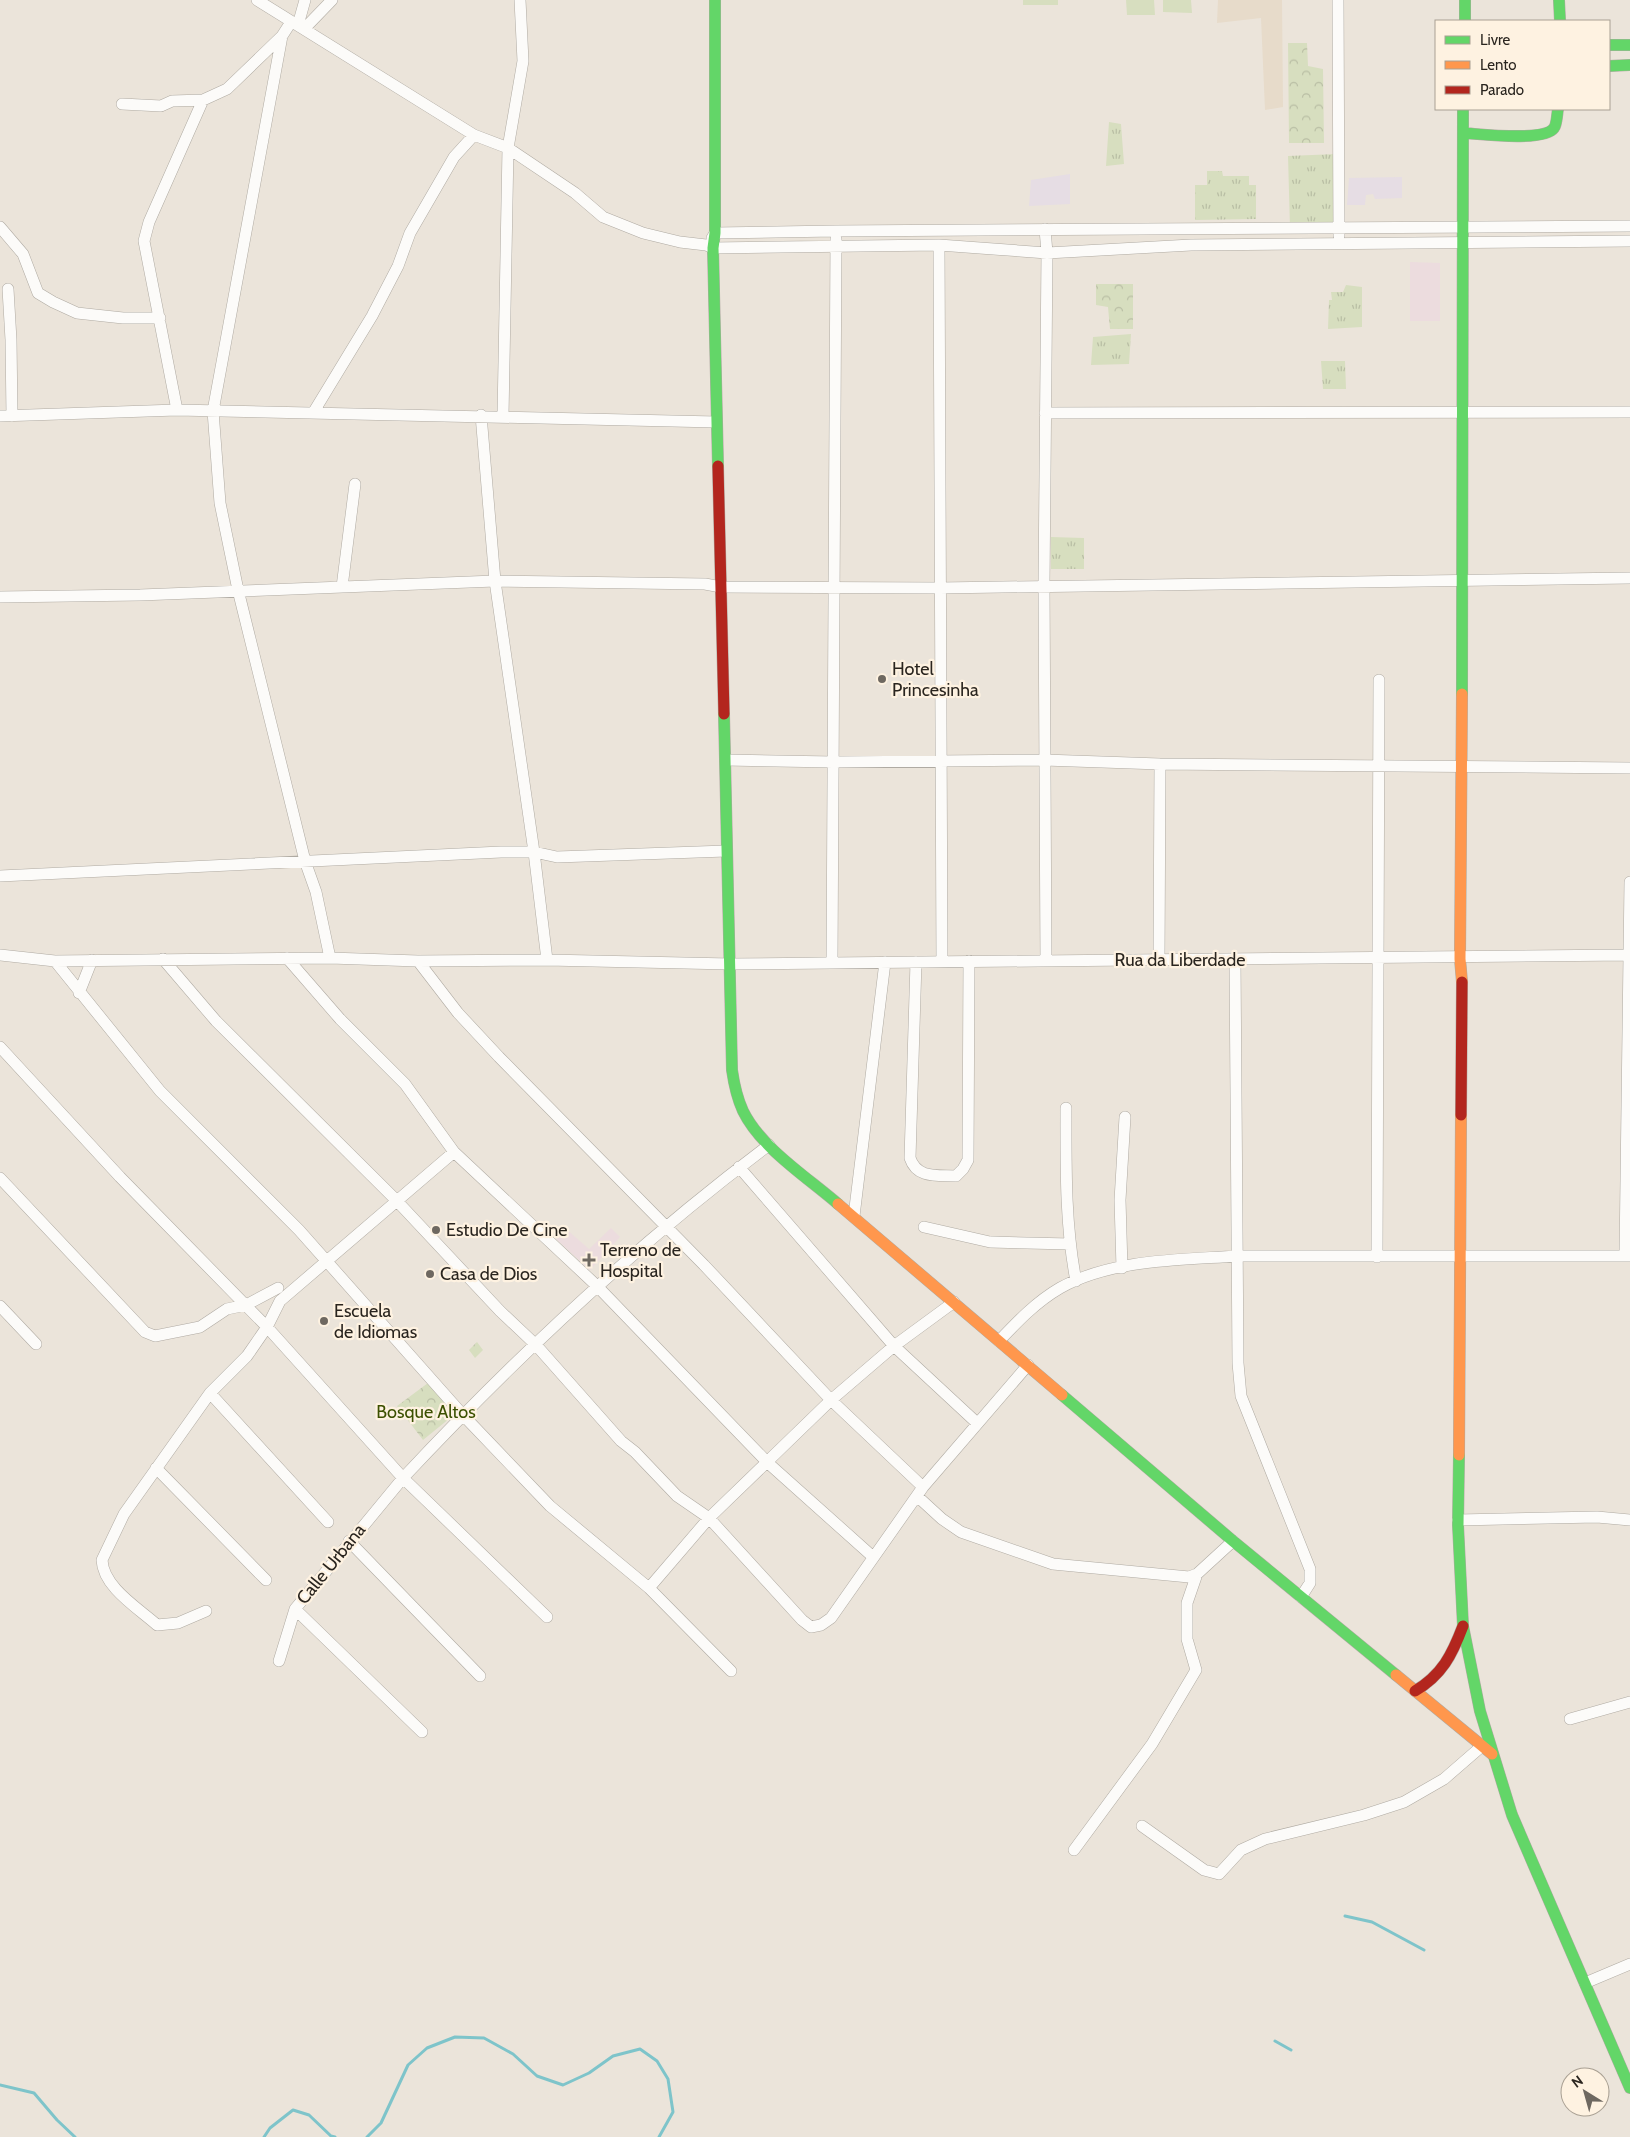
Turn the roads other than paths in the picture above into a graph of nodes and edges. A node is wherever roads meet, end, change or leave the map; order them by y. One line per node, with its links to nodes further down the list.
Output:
1 (257, 0): 12 (street)
2 (332, 0): 9 (street)
3 (520, 0): 24 (street)
4 (714, 0): 31 (street)
5 (1338, 0): 29 (street)
6 (1465, 0): 10 (street)
7 (1559, 0): 11 (street)
8 (305, 1): 9 (street); 12 (street)
9 (319, 11): 12 (street)
10 (1465, 20)
11 (1560, 20)
12 (297, 25): 13 (street); 23 (street)
13 (282, 36): 18 (street); 42 (street)
14 (1610, 45): 15 (street)
15 (1630, 45)
16 (1630, 65): 17 (street)
17 (1610, 66)
18 (203, 100): 19 (street); 40 (street)
19 (122, 104)
20 (1463, 110): 22 (street)
21 (1558, 110): 22 (street)
22 (1463, 133): 25 (street)
23 (474, 134): 24 (street); 44 (street)
24 (508, 148): 36 (street); 49 (street)
25 (1462, 226): 26 (street); 29 (street); 33 (street)
26 (1630, 226)
27 (0, 227): 40 (street)
28 (1045, 229): 29 (street); 30 (street); 38 (street)
29 (1339, 229): 35 (street)
30 (835, 231): 31 (street); 37 (street)
31 (716, 233): 36 (street)
32 (1630, 241): 33 (street)
33 (1463, 244): 35 (street); 46 (street)
34 (939, 245): 37 (street); 38 (street); 59 (street)
35 (1339, 245): 38 (street)
36 (709, 246): 37 (street); 50 (street)
37 (836, 246): 58 (street)
38 (1047, 253): 45 (street)
39 (8, 289): 48 (street)
40 (160, 318): 41 (street)
41 (177, 410): 42 (street); 48 (street)
42 (213, 411): 44 (street); 60 (street)
43 (1630, 412): 46 (street)
44 (314, 413): 47 (street)
45 (1045, 413): 46 (street); 55 (street)
46 (1464, 413): 53 (street)
47 (481, 415): 49 (street); 54 (street)
48 (6, 416)
49 (503, 416): 50 (street)
50 (716, 422): 56 (street)
51 (355, 484): 57 (street)
52 (1630, 578): 53 (street)
53 (1461, 579): 55 (street); 68 (street)
54 (495, 581): 56 (street); 57 (street); 72 (street)
55 (1044, 585): 59 (street); 64 (street)
56 (721, 587): 58 (street); 63 (street)
57 (342, 588): 60 (street)
58 (833, 588): 59 (street); 65 (street)
59 (940, 588): 66 (street)
60 (238, 590): 61 (street); 73 (street)
61 (0, 597)
62 (1380, 680): 69 (street)
63 (726, 760): 65 (street); 71 (street)
64 (1044, 760): 66 (street); 67 (street); 89 (street)
65 (833, 762): 66 (street); 94 (street)
66 (941, 762): 92 (street)
67 (1160, 764): 69 (street); 85 (street)
68 (1463, 766): 69 (street); 70 (street); 80 (street)
69 (1378, 767): 82 (street)
70 (1630, 768)
71 (726, 851): 72 (street); 95 (street)
72 (534, 852): 73 (street); 84 (street)
73 (305, 861): 74 (street); 79 (street)
74 (0, 876)
75 (1630, 882): 77 (street)
76 (0, 954): 87 (street, Rua da Liberdade)
77 (1630, 955): 80 (street, Rua da Liberdade); 111 (street)
78 (287, 958): 79 (street, Rua da Liberdade); 81 (street, Rua da Liberdade); 101 (street)
79 (330, 958): 88 (street, Rua da Liberdade)
80 (1460, 958): 82 (street, Rua da Liberdade); 109 (street)
81 (163, 959): 83 (street, Rua da Liberdade); 104 (street)
82 (1378, 959): 86 (street, Rua da Liberdade); 112 (street)
83 (92, 960): 87 (street, Rua da Liberdade); 96 (street)
84 (547, 960): 88 (street, Rua da Liberdade); 95 (street, Rua da Liberdade)
85 (1159, 960): 86 (street, Rua da Liberdade); 89 (street, Rua da Liberdade)
86 (1235, 960): 110 (street)
87 (55, 961): 96 (street)
88 (418, 961): 106 (street)
89 (1046, 961): 93 (street, Rua da Liberdade)
90 (885, 962): 91 (street, Rua da Liberdade); 94 (street, Rua da Liberdade); 105 (street)
91 (916, 962): 92 (street, Rua da Liberdade); 93 (street)
92 (942, 962): 93 (street, Rua da Liberdade)
93 (969, 962)
94 (832, 963): 95 (street, Rua da Liberdade)
95 (730, 964): 100 (street)
96 (79, 993): 113 (street)
97 (0, 1047): 119 (street)
98 (1066, 1108): 108 (street)
99 (1125, 1117): 114 (street)
100 (769, 1145): 102 (street, Calle Urbana); 105 (street)
101 (454, 1152): 104 (street); 116 (street)
102 (739, 1167): 106 (street, Calle Urbana); 125 (street)
103 (0, 1178): 119 (street)
104 (396, 1200): 113 (street); 124 (street)
105 (854, 1216): 118 (street)
106 (664, 1226): 116 (street, Calle Urbana); 128 (street)
107 (924, 1227): 108 (street)
108 (1070, 1244): 115 (street)
109 (1461, 1255): 111 (street); 112 (street); 136 (street)
110 (1237, 1256): 112 (street); 114 (street); 145 (street)
111 (1628, 1256)
112 (1376, 1257)
113 (325, 1260): 121 (street); 129 (street)
114 (1122, 1268): 115 (street)
115 (1076, 1281): 122 (street)
116 (597, 1286): 124 (street, Calle Urbana); 131 (street)
117 (278, 1288): 119 (street)
118 (954, 1302): 122 (street); 125 (street)
119 (246, 1305): 121 (street)
120 (0, 1306): 123 (street)
121 (267, 1327): 127 (street); 133 (street)
122 (999, 1341): 126 (street)
123 (36, 1344)
124 (536, 1344): 129 (street, Calle Urbana); 135 (street)
125 (894, 1346): 128 (street); 130 (street)
126 (1028, 1365): 130 (street); 140 (street)
127 (210, 1393): 132 (street); 138 (street)
128 (831, 1400): 131 (street); 134 (street)
129 (462, 1414): 133 (street, Calle Urbana); 144 (street)
130 (977, 1423): 134 (street)
131 (768, 1463): 135 (street); 141 (street)
132 (156, 1468): 143 (street); 147 (street)
133 (403, 1478): 139 (street, Calle Urbana); 148 (street)
134 (921, 1492): 141 (street); 142 (street)
135 (709, 1518): 141 (street); 144 (street)
136 (1458, 1520): 137 (street); 149 (street)
137 (1630, 1520)
138 (328, 1522)
139 (349, 1541): 146 (street, Calle Urbana); 152 (street)
140 (1233, 1541): 142 (street); 145 (street)
141 (872, 1556)
142 (1197, 1574): 160 (street)
143 (266, 1580)
144 (649, 1588): 151 (street)
145 (1302, 1597): 153 (street)
146 (295, 1609): 150 (street, Calle Urbana); 156 (street)
147 (206, 1611)
148 (547, 1617)
149 (1463, 1626): 153 (street); 158 (street)
150 (279, 1661)
151 (731, 1671)
152 (480, 1676)
153 (1415, 1691): 157 (street)
154 (1630, 1702): 155 (street)
155 (1570, 1719)
156 (422, 1732)
157 (1482, 1746): 158 (street); 159 (street)
158 (1492, 1754): 162 (street)
159 (1142, 1826)
160 (1074, 1850)
161 (1630, 1964): 162 (street)
162 (1585, 1983): 163 (street)
163 (1630, 2088)

